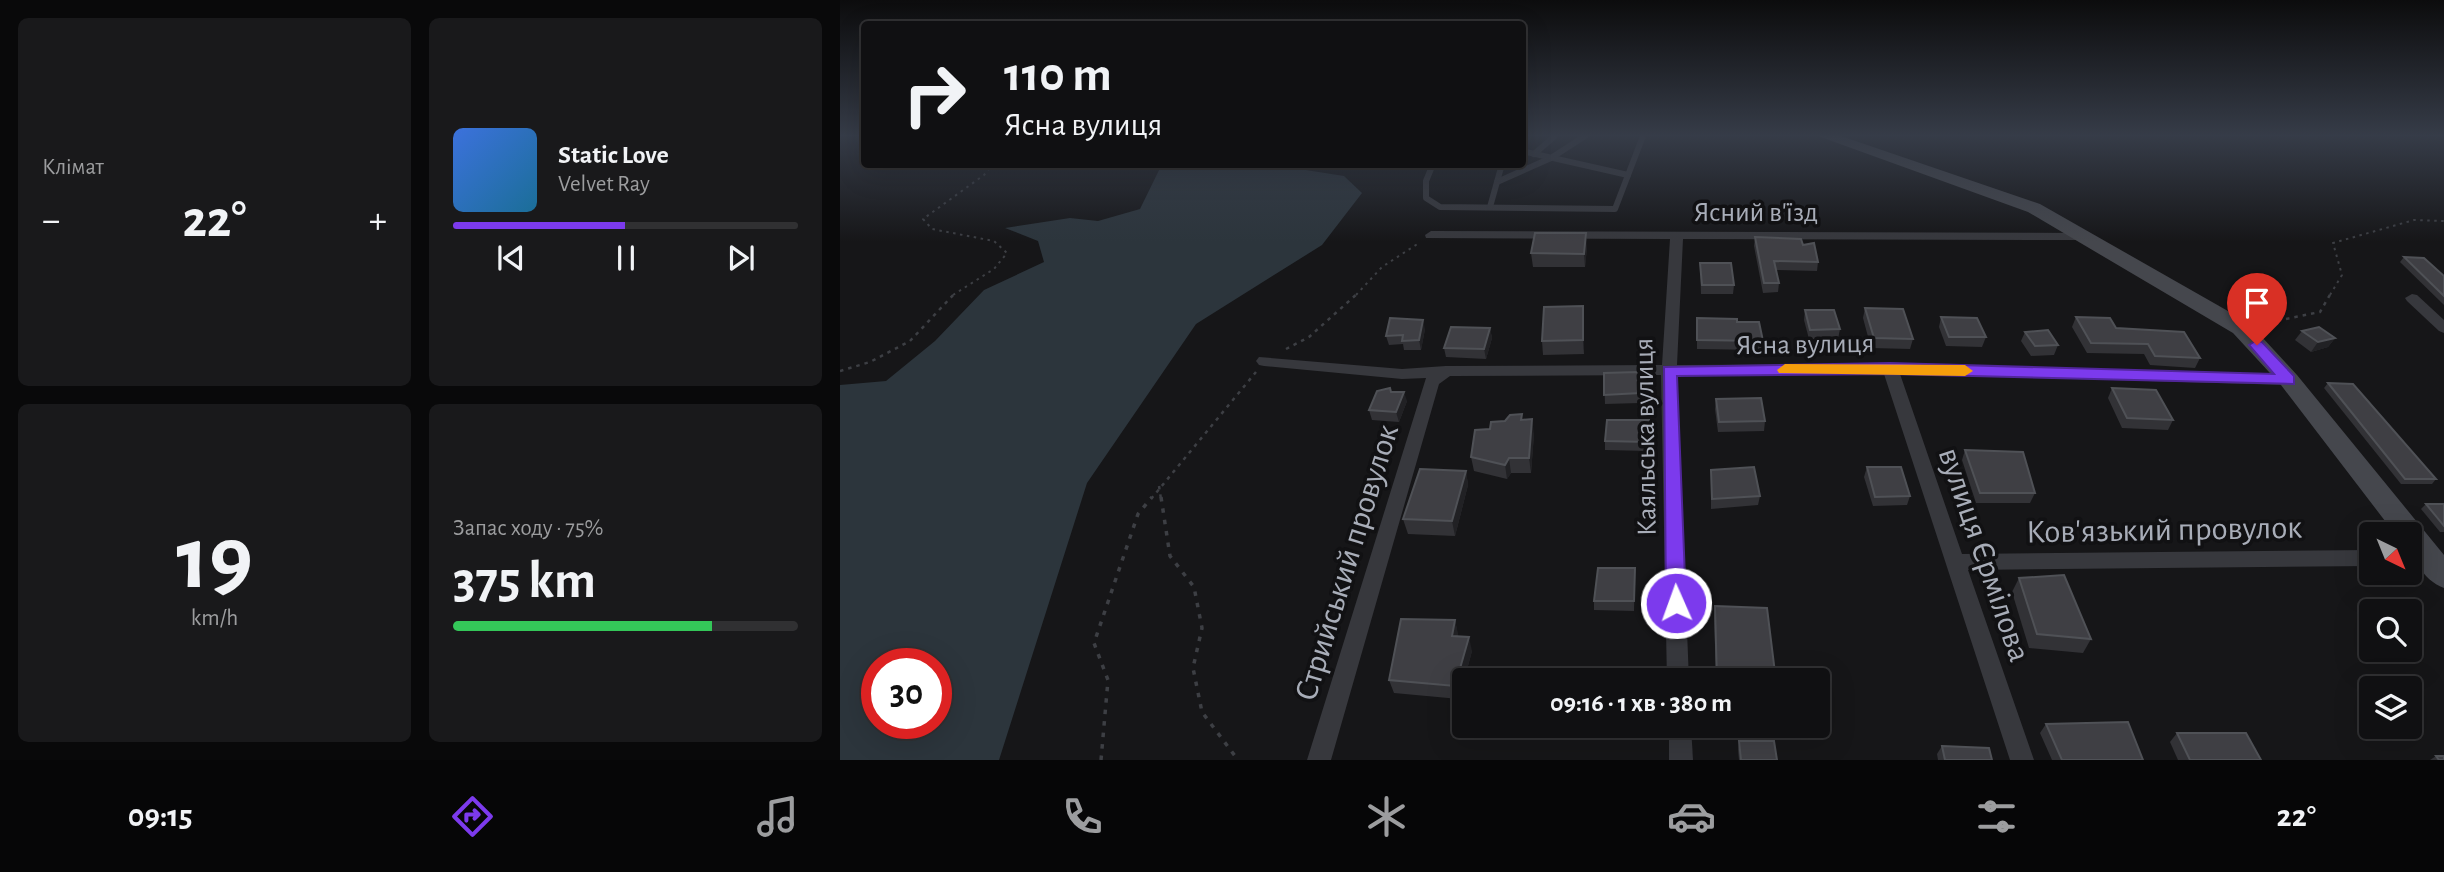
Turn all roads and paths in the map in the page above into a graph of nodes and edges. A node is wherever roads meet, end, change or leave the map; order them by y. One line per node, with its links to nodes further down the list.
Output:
1 (987, 171): 21 (path)
2 (1430, 171): 10 (lane)
3 (1500, 171): 9 (lane)
4 (1521, 171): 9 (lane)
5 (1612, 171): 8 (lane)
6 (1629, 171): 8 (lane)
7 (1928, 171): 14 (street)
8 (1628, 175): 10 (lane)
9 (1497, 182): 10 (lane)
10 (1490, 207)
11 (2444, 222): 16 (path)
12 (1431, 235): 13 (street, Ясний в'їзд); 18 (path)
13 (1677, 235): 14 (street, Ясний в'їзд); 20 (street, Каяльська вулиця)
14 (2081, 236): 16 (street)
15 (2412, 298): 17 (street)
16 (2241, 328): 23 (street)
17 (2444, 328)
18 (1264, 361): 22 (street, Ясна вулиця); 24 (path)
19 (1890, 369): 20 (street, Ясна вулиця); 23 (street, Ясна вулиця); 26 (street, вулиця Єрмілова)
20 (1669, 371): 22 (street, Ясна вулиця); 28 (street, Каяльська вулиця)
21 (840, 372)
22 (1440, 376): 32 (street, Стрийський провулок)
23 (2289, 380): 27 (street)
24 (1159, 486): 30 (path); 31 (path)
25 (2359, 558): 26 (street, Ков'язький провулок)
26 (1957, 562): 34 (street, вулиця Єрмілова)
27 (2428, 564)
28 (1678, 668)
29 (1680, 738): 33 (street)
30 (1101, 760)
31 (1238, 760)
32 (1319, 760)
33 (1681, 760)
34 (2022, 760)

